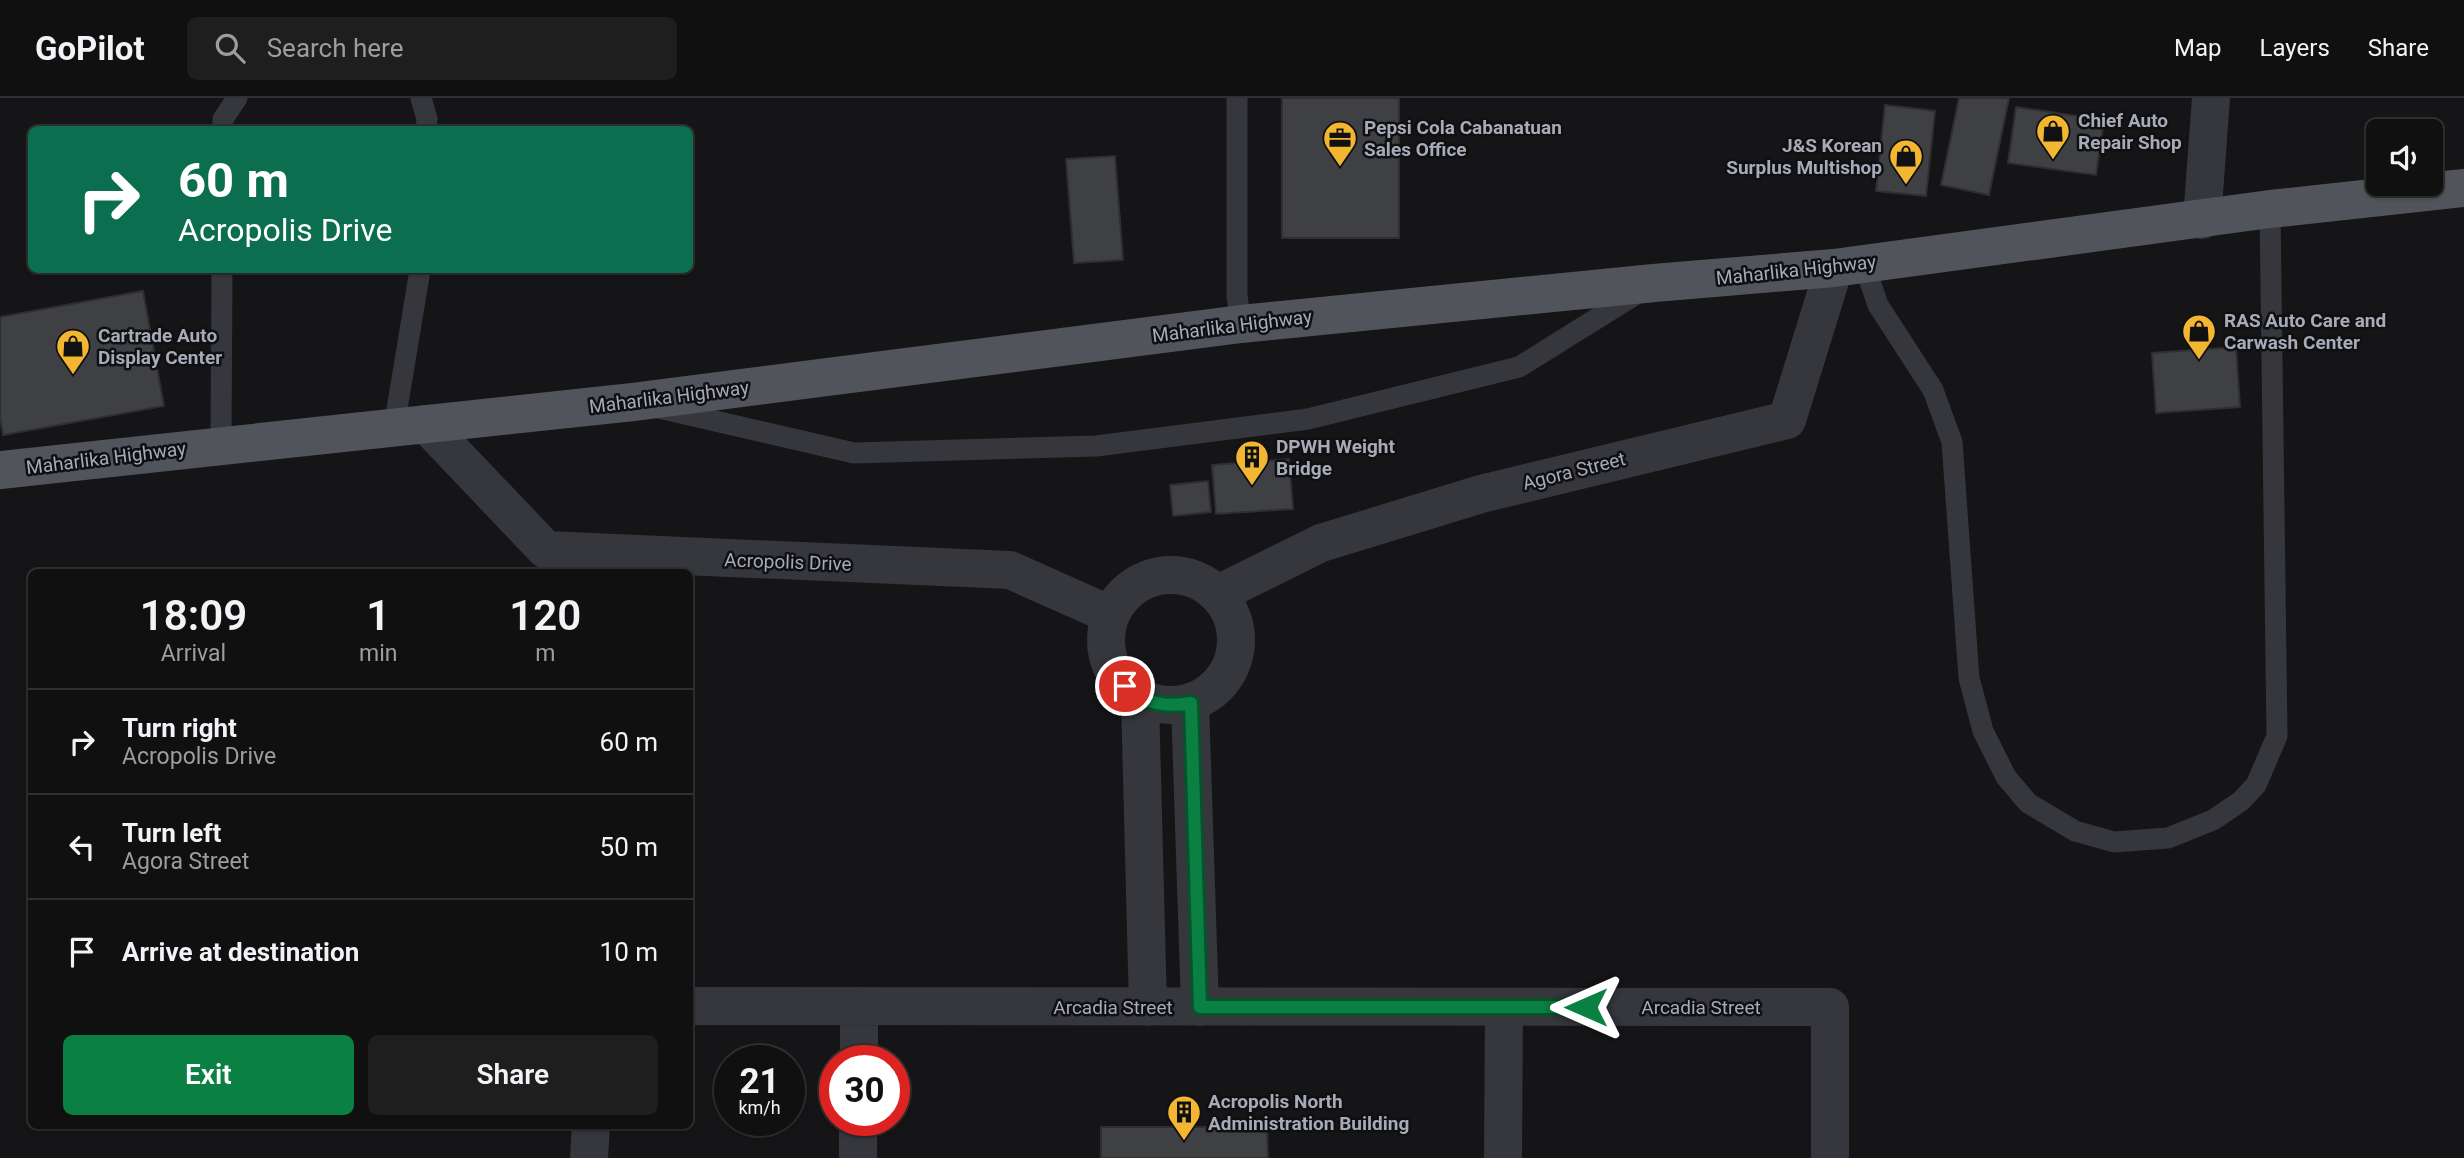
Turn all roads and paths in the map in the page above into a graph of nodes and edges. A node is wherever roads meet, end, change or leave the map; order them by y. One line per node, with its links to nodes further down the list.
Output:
1 (237, 98): 5 (lane)
2 (421, 98): 6 (lane)
3 (1237, 98): 14 (lane)
4 (2211, 98): 9 (street)
5 (223, 126)
6 (426, 126)
7 (2464, 188): 8 (main road, Maharlika Highway)
8 (2270, 209): 9 (main road, Maharlika Highway); 10 (lane)
9 (2202, 220): 10 (main road, Maharlika Highway)
10 (1849, 266): 13 (main road, Maharlika Highway); 19 (street, Agora Street)
11 (222, 273): 17 (lane)
12 (420, 273): 16 (lane)
13 (1654, 283): 14 (main road, Maharlika Highway); 15 (lane)
14 (1241, 324): 15 (main road, Maharlika Highway)
15 (633, 402): 16 (main road, Maharlika Highway)
16 (410, 426): 17 (main road, Maharlika Highway); 20 (street, Acropolis Drive)
17 (220, 445): 18 (main road, Maharlika Highway)
18 (0, 470)
19 (1218, 594): 20 (street); 22 (street)
20 (1111, 615): 21 (street)
21 (1140, 699): 22 (street); 25 (street)
22 (1191, 703): 26 (street)
23 (693, 1006): 24 (street, Arcadia Street)
24 (859, 1006): 25 (street, Arcadia Street); 28 (street)
25 (1148, 1007): 26 (street, Arcadia Street)
26 (1200, 1007): 27 (street, Arcadia Street)
27 (1504, 1007): 33 (street); 34 (street, Arcadia Street)
28 (859, 1045)
29 (592, 1129): 31 (street)
30 (858, 1136): 32 (street)
31 (589, 1158)
32 (858, 1158)
33 (1503, 1158)
34 (1830, 1158)

